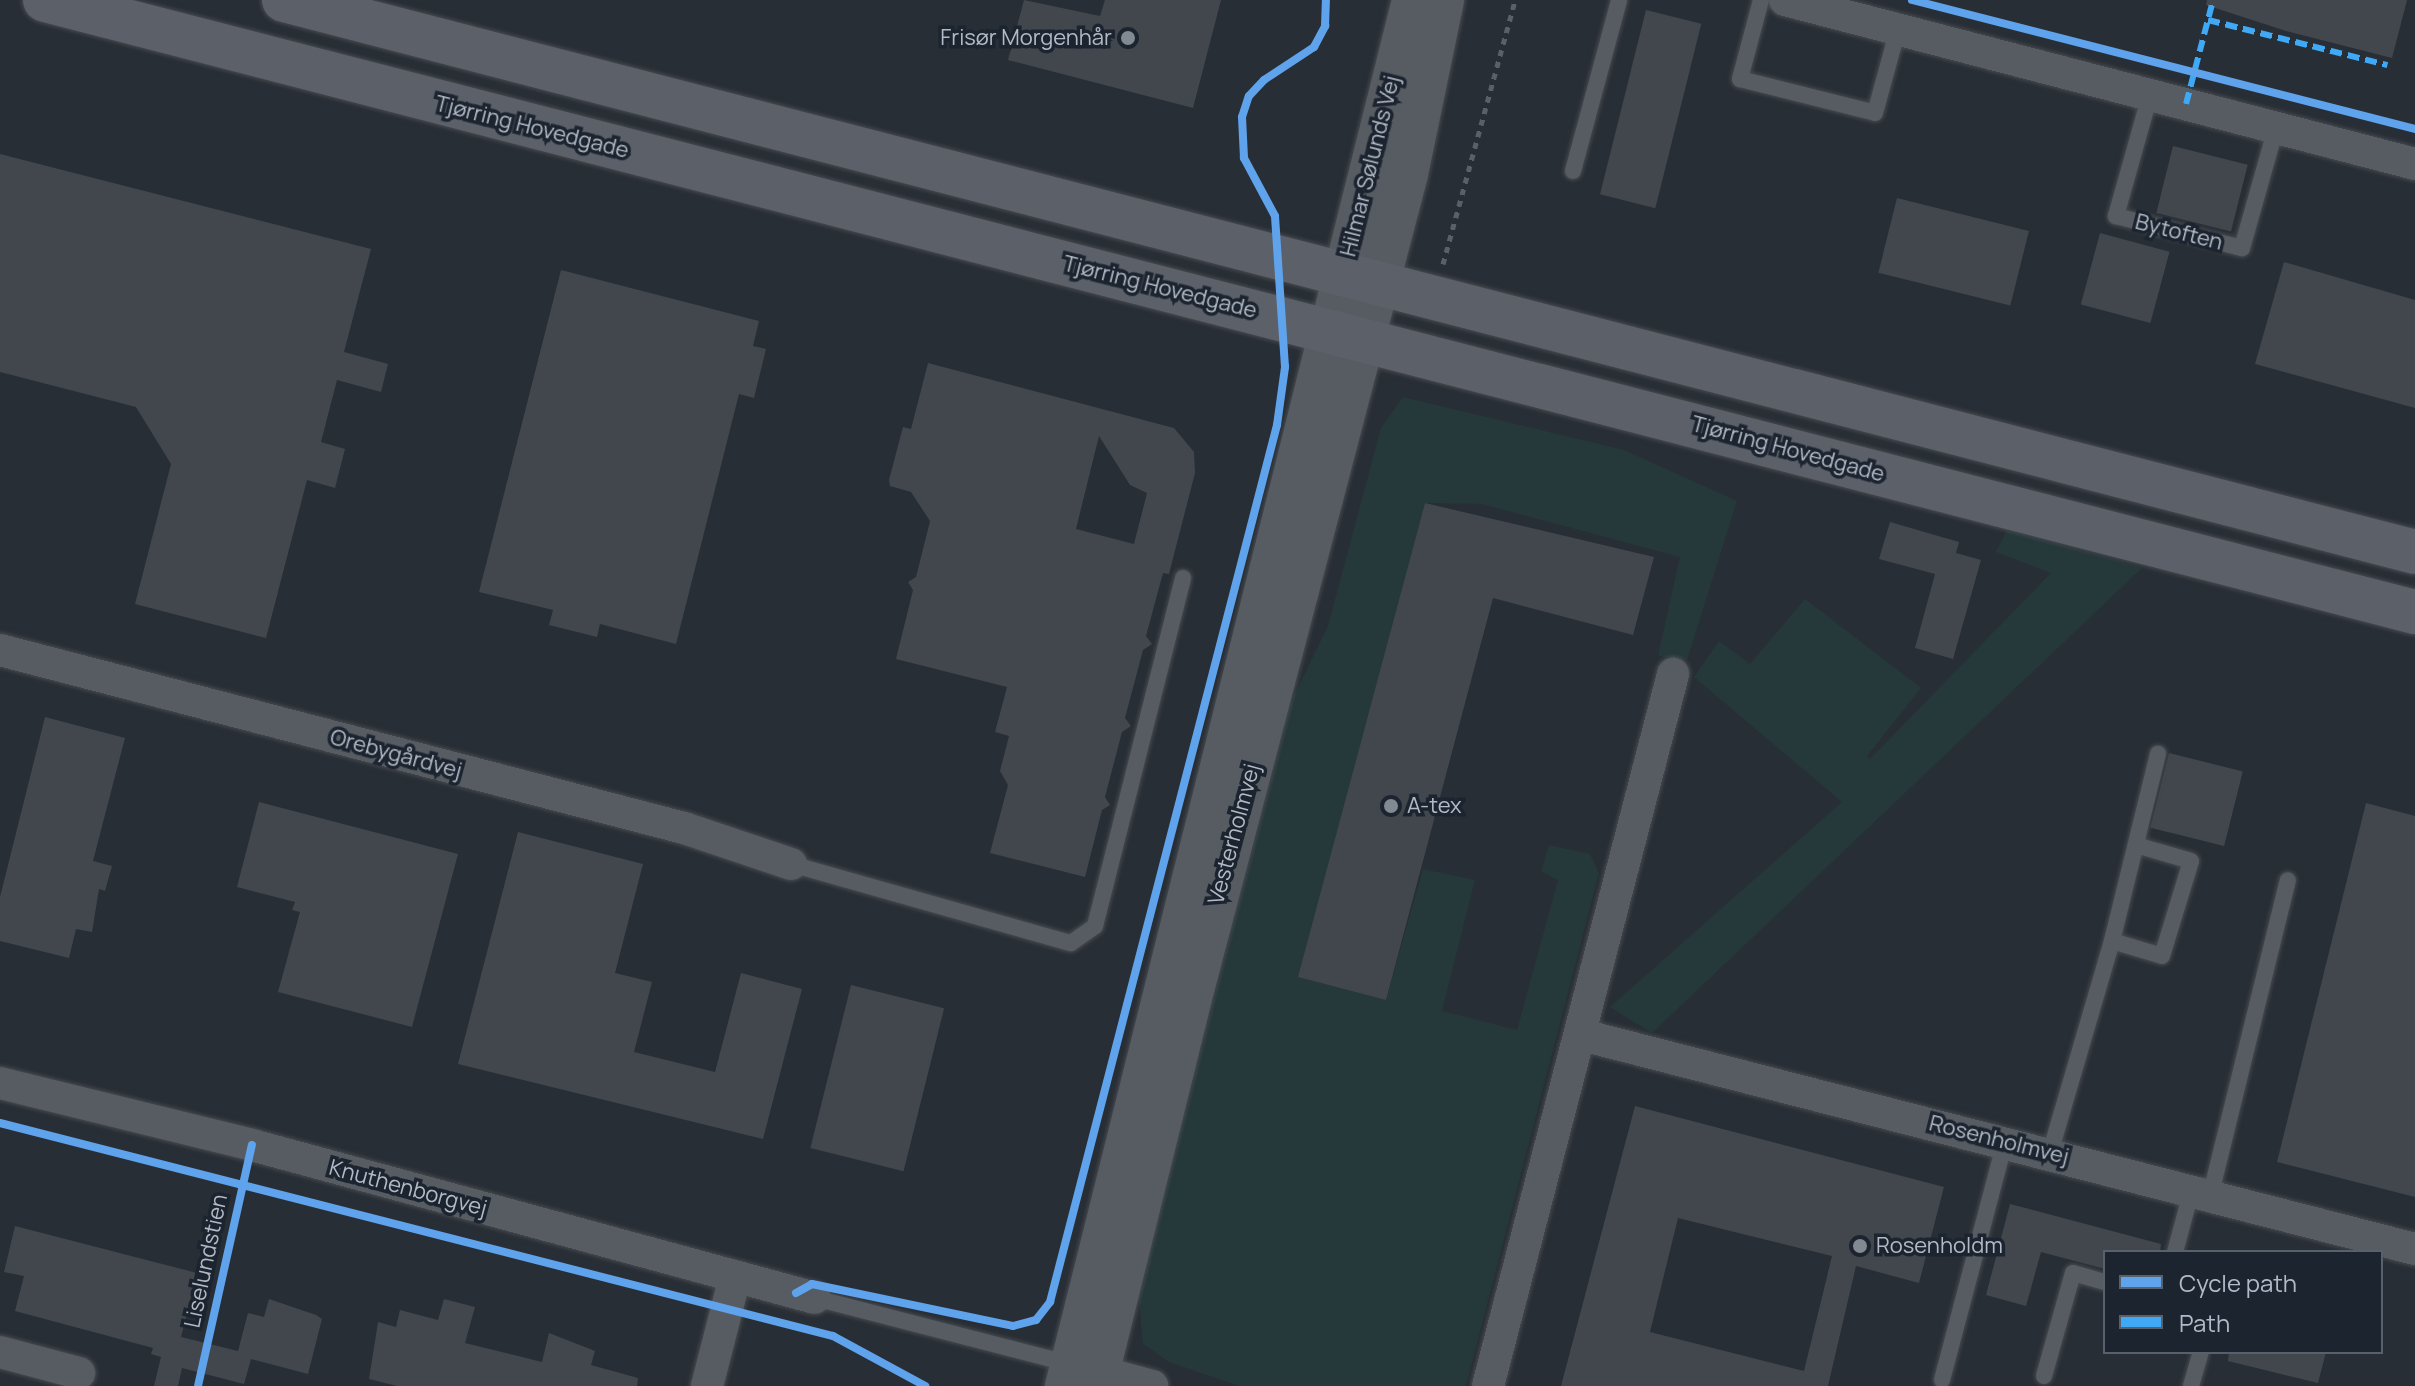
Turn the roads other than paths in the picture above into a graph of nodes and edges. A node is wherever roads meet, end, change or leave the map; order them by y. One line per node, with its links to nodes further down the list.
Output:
1 (45, 0): 14 (main road, Tjørring Hovedgade)
2 (284, 0): 13 (main road)
3 (1412, 0): 13 (street, Hilmar Sølunds Vej)
4 (1444, 0): 13 (street, Hilmar Sølunds Vej)
5 (1619, 0): 12 (lane)
6 (1761, 0): 8 (lane)
7 (1785, 0): 8 (street)
8 (1898, 29): 9 (street)
9 (2150, 95): 10 (street); 10 (lane, Bytoften)
10 (2276, 128): 11 (street)
11 (2415, 164)
12 (1573, 171)
13 (1361, 280): 14 (street, Vesterholmvej); 15 (main road)
14 (1346, 336): 17 (main road, Tjørring Hovedgade); 39 (street, Vesterholmvej)
15 (2415, 552)
16 (1183, 578): 22 (lane)
17 (2415, 612)
18 (0, 650): 22 (street, Orebygårdvej)
19 (1673, 674): 25 (street)
20 (2158, 754): 21 (lane)
21 (2136, 845): 24 (lane); 24 (lane)
22 (791, 864)
23 (2288, 880): 29 (lane)
24 (2112, 941): 28 (lane)
25 (1582, 1035): 27 (street, Rosenholmvej); 43 (street)
26 (0, 1083): 32 (street, Knuthenborgvej)
27 (2005, 1142): 28 (street, Rosenholmvej); 40 (lane)
28 (2050, 1153): 29 (street, Rosenholmvej)
29 (2202, 1191): 30 (street, Rosenholmvej); 31 (lane)
30 (2415, 1249)
31 (2176, 1250)
32 (735, 1277): 34 (street, Knuthenborgvej); 41 (street)
33 (2103, 1281): 38 (lane)
34 (815, 1298): 39 (lane)
35 (0, 1352): 37 (street)
36 (2200, 1354): 44 (lane)
37 (79, 1373)
38 (2044, 1376)
39 (1083, 1377): 42 (street)
40 (1942, 1380)
41 (707, 1386)
42 (1152, 1386)
43 (1488, 1386)
44 (2191, 1386)

